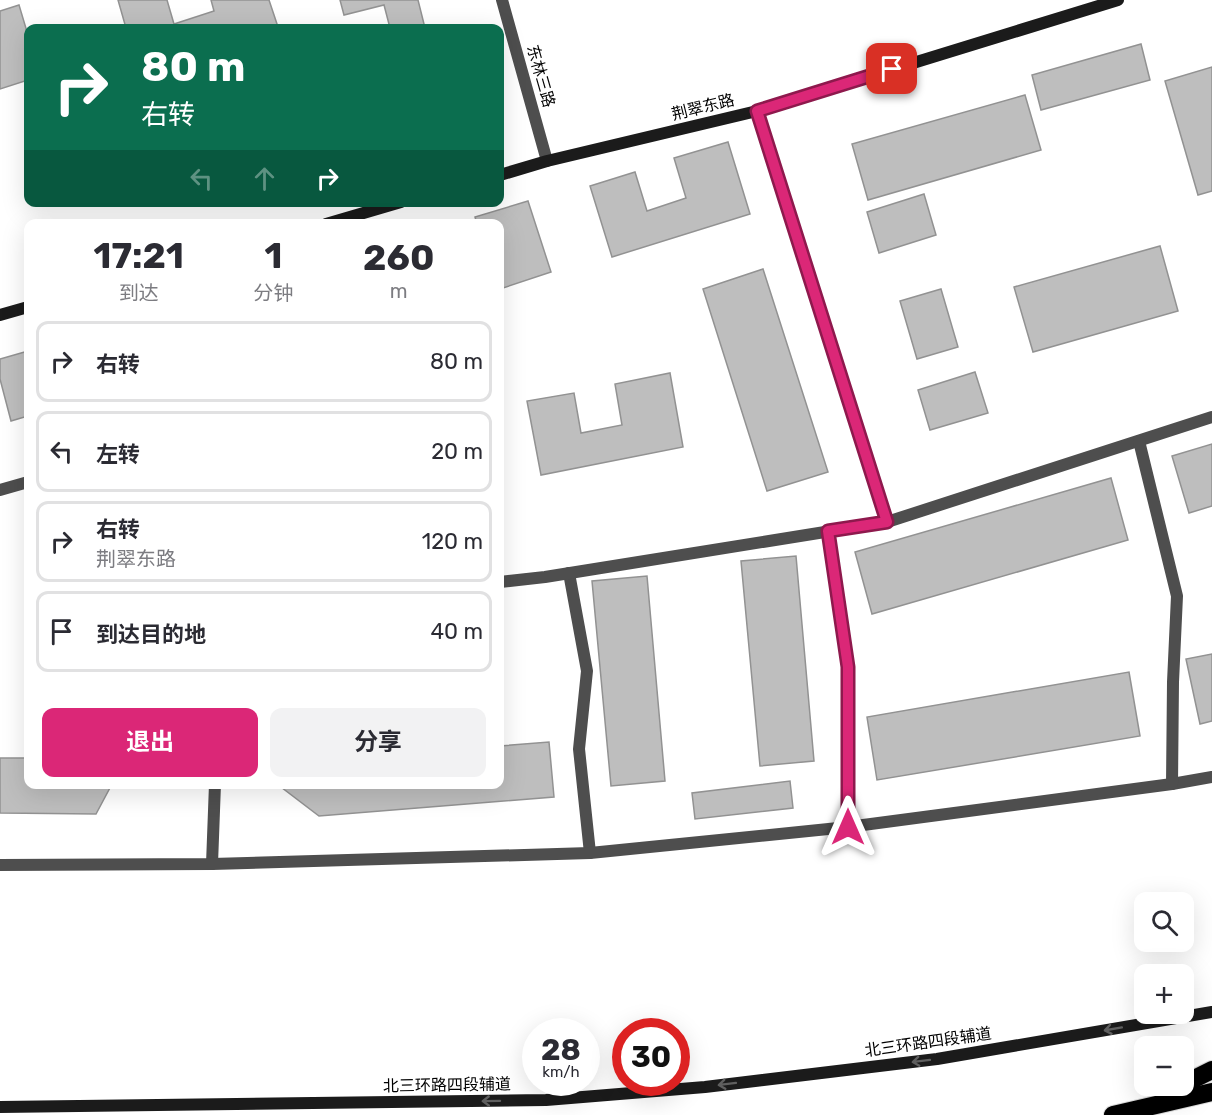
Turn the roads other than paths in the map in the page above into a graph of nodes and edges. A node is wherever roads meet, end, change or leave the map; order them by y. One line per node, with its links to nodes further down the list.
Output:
1 (502, 0): 4 (street, 东林三路)
2 (1118, 0): 3 (main road, 荆翠东路)
3 (757, 111): 4 (main road, 荆翠东路); 14 (street)
4 (547, 161): 5 (main road, 荆翠东路)
5 (504, 174)
6 (384, 207): 7 (main road)
7 (343, 219)
8 (24, 308): 9 (main road)
9 (0, 315)
10 (1212, 417): 11 (street)
11 (1138, 441): 14 (street); 19 (street)
12 (24, 483): 13 (street)
13 (0, 490)
14 (887, 522): 15 (street)
15 (828, 531): 16 (street); 21 (street)
16 (569, 573): 17 (street); 22 (street)
17 (504, 581)
18 (1212, 777): 19 (street)
19 (1172, 784): 21 (street)
20 (215, 789): 23 (street)
21 (848, 827): 22 (street)
22 (590, 853): 23 (street)
23 (212, 864): 24 (street)
24 (0, 865)
25 (1212, 1012): 30 (main road, 北三环路四段辅道, one-way to 30)
26 (1212, 1070): 27 (highway)
27 (1194, 1079)
28 (1212, 1092): 31 (highway)
29 (1157, 1096): 31 (highway)
30 (0, 1107)
31 (1120, 1113)

